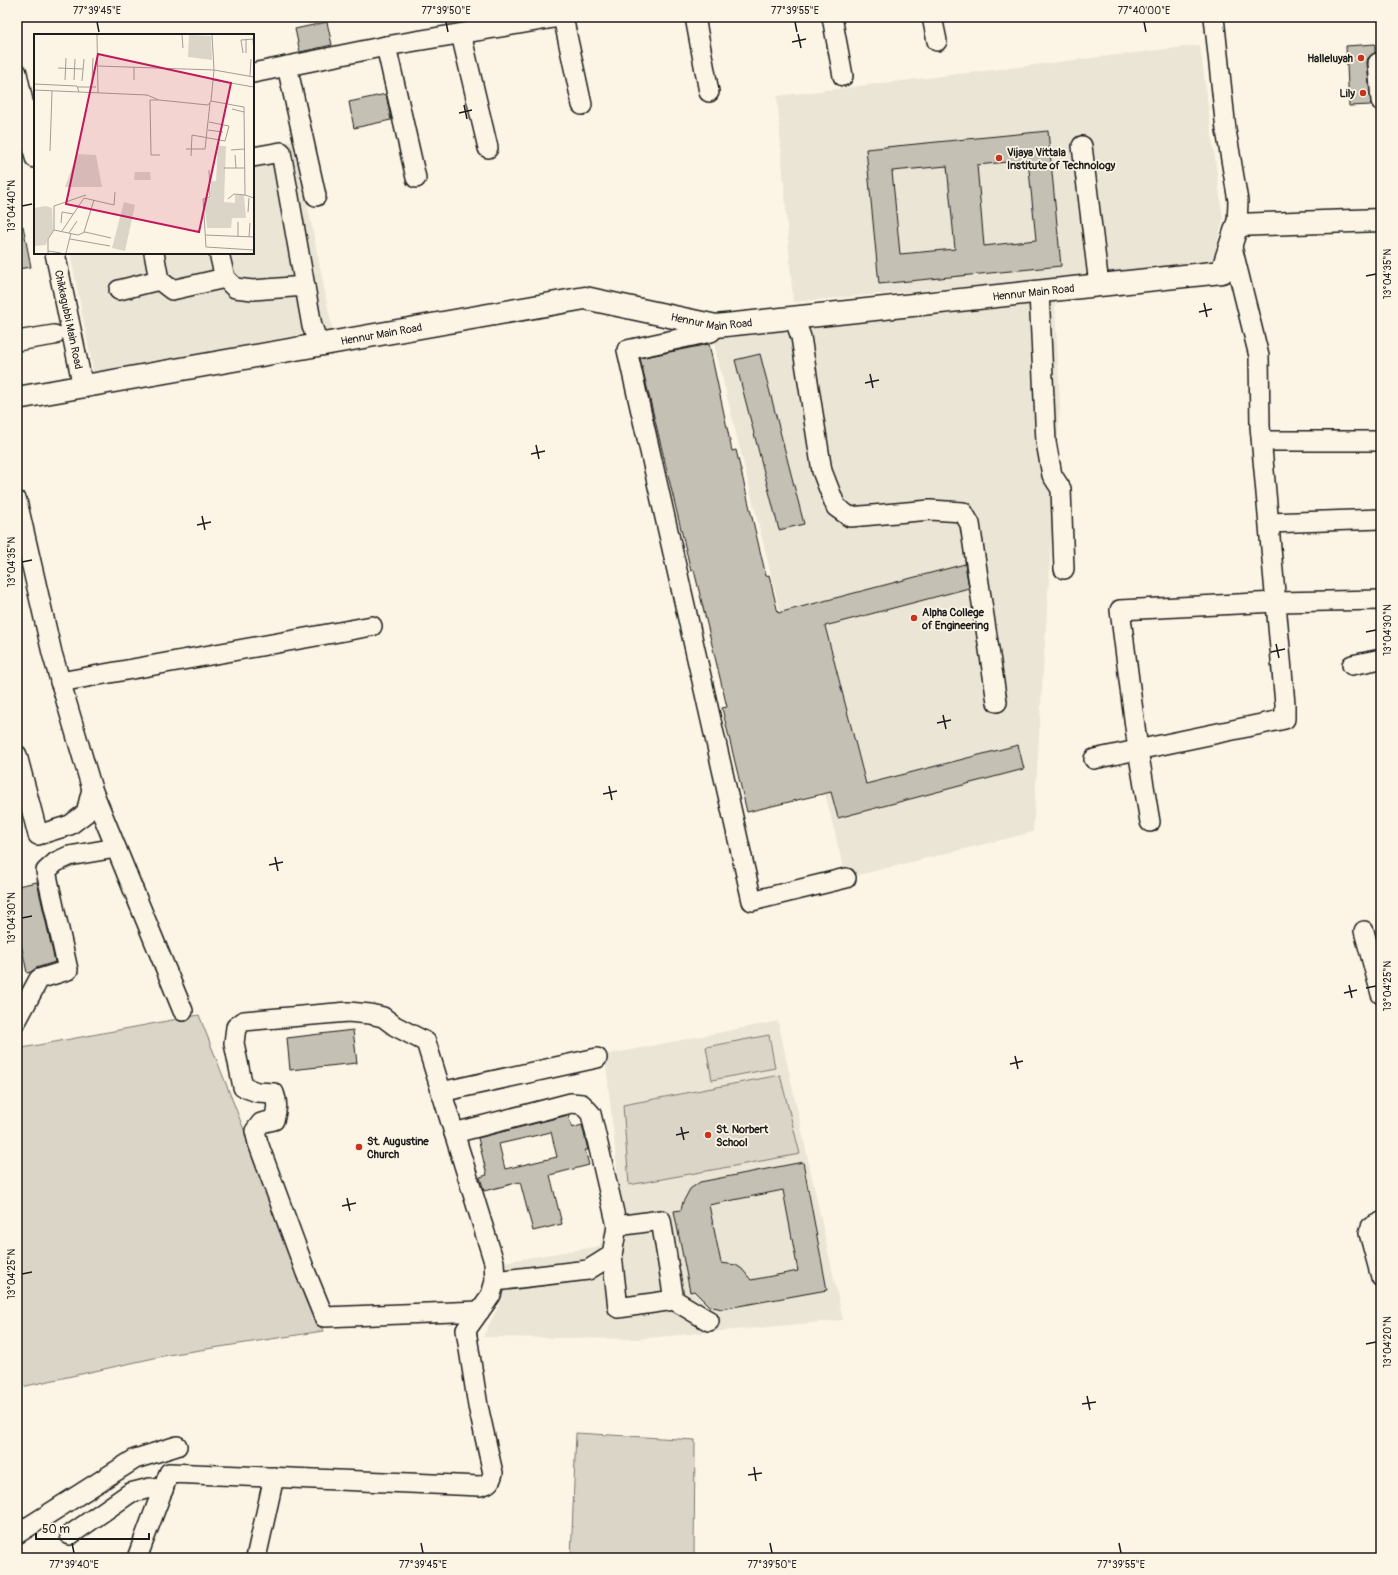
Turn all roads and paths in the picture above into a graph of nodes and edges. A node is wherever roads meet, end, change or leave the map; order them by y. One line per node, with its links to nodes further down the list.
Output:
1 (560, 17): 7 (street)
2 (563, 17): 17 (street)
3 (694, 17): 16 (street)
4 (832, 17): 14 (street)
5 (932, 17): 8 (street)
6 (1214, 17): 26 (street)
7 (461, 34): 9 (street); 20 (street)
8 (937, 41)
9 (386, 46): 11 (street); 23 (street)
10 (1378, 63): 15 (street)
11 (287, 66): 13 (street); 24 (street)
12 (17, 73): 18 (street)
13 (254, 73)
14 (843, 76)
15 (1381, 91)
16 (710, 92)
17 (582, 105)
18 (31, 118): 21 (street)
19 (1082, 146): 32 (street)
20 (488, 148)
21 (28, 154)
22 (254, 157): 33 (street)
23 (416, 178)
24 (316, 196)
25 (1381, 220): 26 (main road)
26 (1234, 234): 32 (main road, Hennur Main Road); 43 (street)
27 (55, 254): 41 (street, Chikkagubbi Main Road)
28 (154, 254): 31 (street)
29 (219, 254): 30 (street)
30 (225, 278): 31 (street); 33 (street)
31 (159, 280): 34 (street)
32 (1098, 285): 35 (main road, Hennur Main Road)
33 (305, 286): 40 (street)
34 (119, 290)
35 (1039, 292): 36 (main road, Hennur Main Road); 48 (street)
36 (794, 318): 37 (main road, Hennur Main Road); 55 (street)
37 (716, 326): 40 (main road, Hennur Main Road); 62 (street)
38 (54, 335): 39 (street)
39 (17, 341)
40 (319, 345): 41 (main road, Hennur Main Road)
41 (83, 387): 42 (main road, Hennur Main Road)
42 (17, 398)
43 (1262, 441): 44 (street); 47 (street)
44 (1381, 441)
45 (17, 501): 54 (street)
46 (1381, 519): 47 (street)
47 (1269, 523): 50 (street)
48 (1064, 569)
49 (1381, 600): 50 (street)
50 (1276, 602): 56 (street); 56 (street)
51 (372, 626): 54 (street)
52 (1381, 659): 53 (street)
53 (1352, 665)
54 (60, 682): 59 (street)
55 (997, 702)
56 (1138, 750): 58 (street); 60 (street)
57 (17, 755): 59 (street)
58 (1094, 759)
59 (92, 789): 61 (street)
60 (1150, 822)
61 (116, 848): 65 (street); 66 (street)
62 (846, 878)
63 (1364, 931): 64 (street)
64 (1381, 994)
65 (183, 1011)
66 (17, 1020)
67 (597, 1058): 68 (street)
68 (442, 1092): 69 (street); 76 (street)
69 (454, 1133): 71 (street); 74 (street)
70 (1381, 1222): 73 (street)
71 (617, 1226): 72 (street); 75 (street)
72 (612, 1255): 74 (street); 75 (street)
73 (1381, 1277)
74 (495, 1281): 76 (street)
75 (674, 1300): 77 (street)
76 (480, 1311): 79 (street)
77 (709, 1321)
78 (177, 1446): 81 (street)
79 (274, 1477): 80 (street); 84 (street)
80 (163, 1490): 82 (street); 83 (street)
81 (17, 1534)
82 (70, 1535)
83 (137, 1558)
84 (256, 1558)

